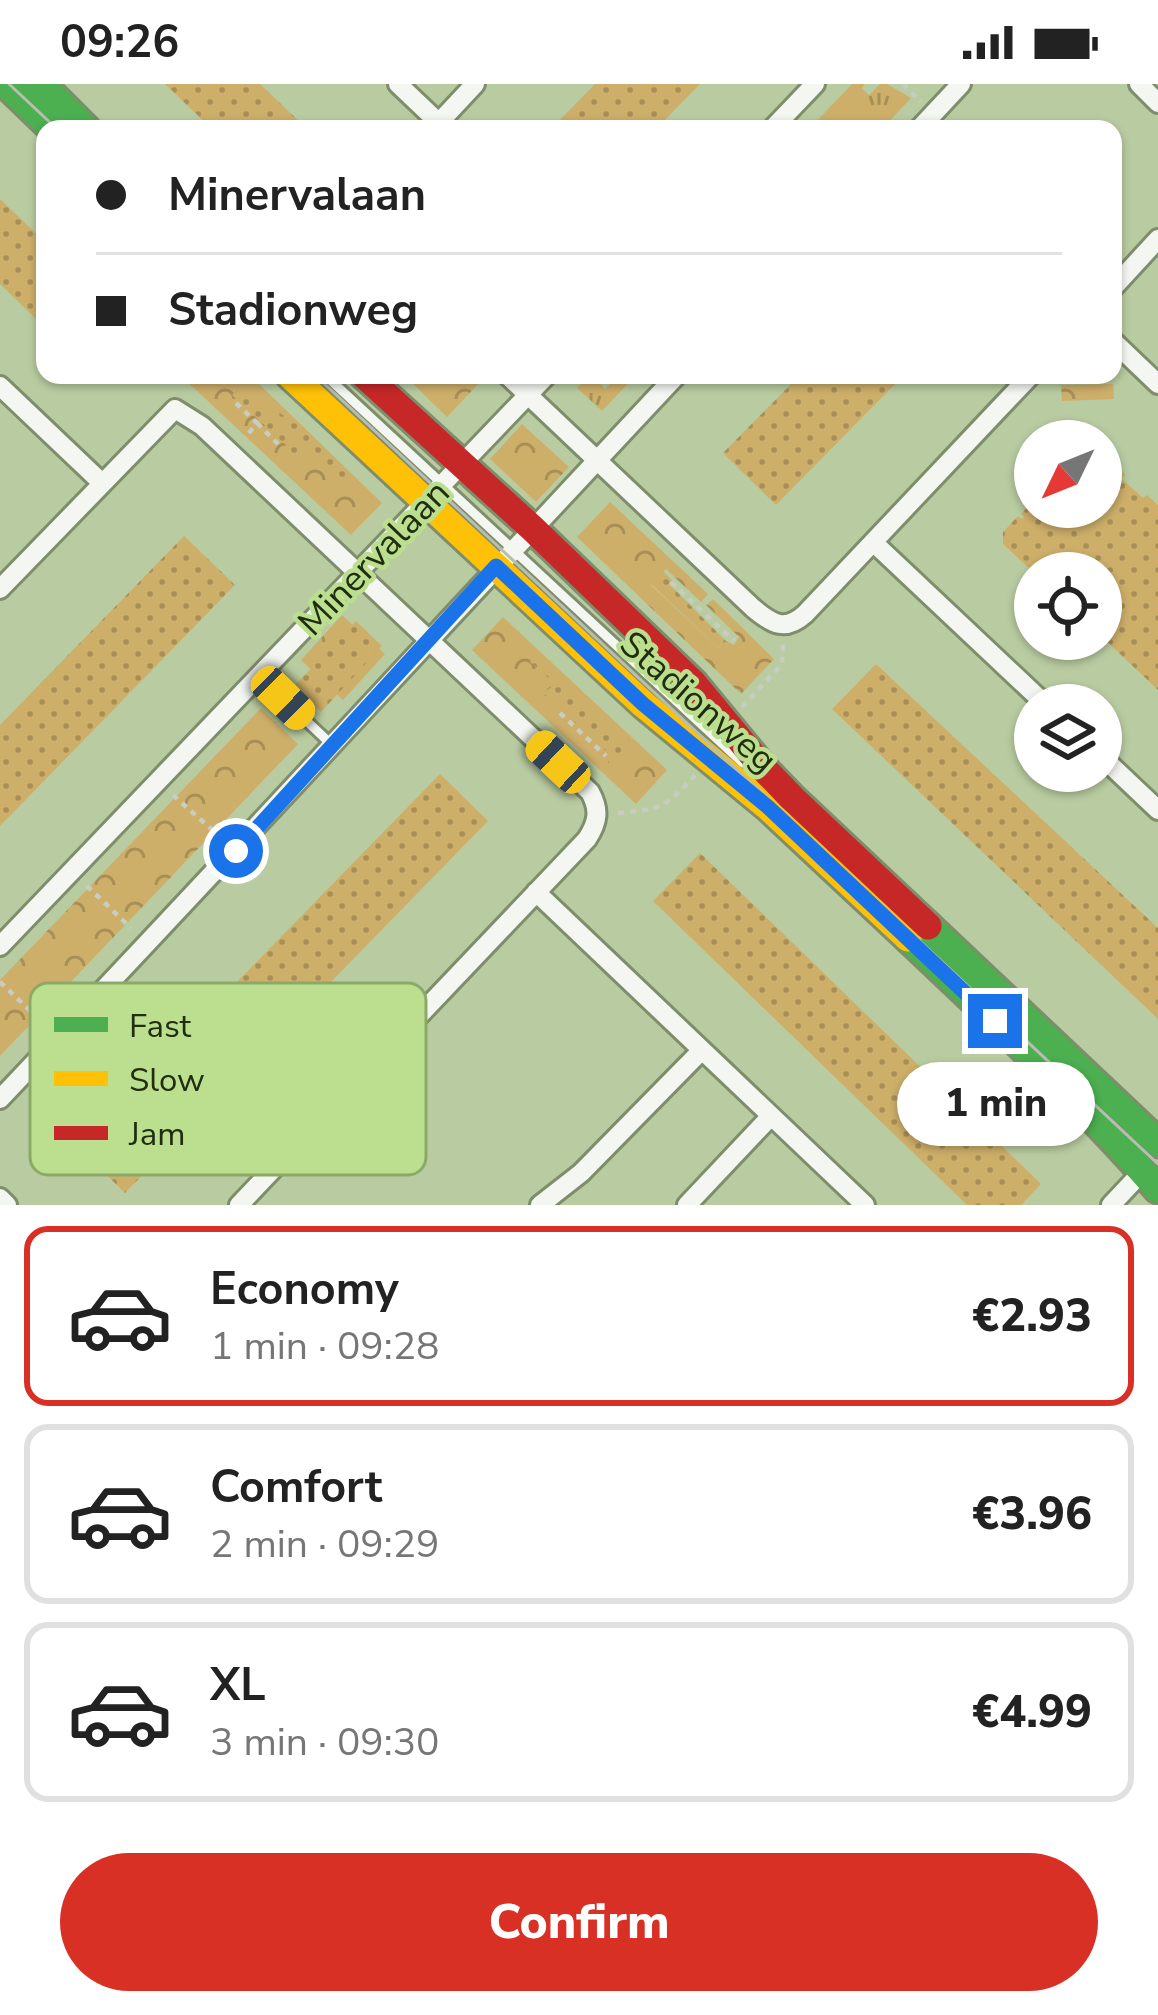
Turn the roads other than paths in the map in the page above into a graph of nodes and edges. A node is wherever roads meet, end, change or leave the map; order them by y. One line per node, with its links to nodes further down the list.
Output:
1 (6, 84): 9 (main road)
2 (40, 84): 10 (main road)
3 (398, 84): 11 (street)
4 (476, 84): 12 (street)
5 (814, 84): 13 (street)
6 (961, 84): 14 (street)
7 (1138, 84): 8 (street)
8 (1158, 103)
9 (44, 120)
10 (77, 120)
11 (431, 120)
12 (442, 120)
13 (780, 120)
14 (927, 120)
15 (1158, 239): 16 (street)
16 (1122, 278)
17 (1122, 350): 25 (street)
18 (303, 384): 30 (main road, Stadionweg)
19 (335, 384): 30 (lane, Stadionweg)
20 (371, 384): 30 (main road, Stadionweg)
21 (516, 384): 27 (street)
22 (538, 384): 27 (street, Minervalaan)
23 (669, 384): 28 (street)
24 (1023, 384): 32 (street)
25 (1158, 384)
26 (0, 386): 29 (street)
27 (528, 395): 28 (street); 30 (street, Minervalaan)
28 (597, 460): 31 (street); 32 (street)
29 (102, 483): 34 (street); 35 (street)
30 (444, 485): 31 (main road, Stadionweg); 33 (main road, Stadionweg); 34 (street, Minervalaan)
31 (532, 528): 33 (street); 41 (main road, Stadionweg)
32 (874, 542): 38 (street)
33 (504, 558): 36 (street); 41 (lane, Stadionweg); 53 (main road, Stadionweg)
34 (359, 573): 36 (street); 37 (street, Minervalaan)
35 (0, 589)
36 (428, 640): 39 (street); 43 (street)
37 (258, 674): 39 (lane); 44 (street, Minervalaan)
38 (1024, 684)
39 (332, 745): 45 (street)
40 (1122, 777): 42 (street)
41 (791, 798): 49 (main road, Stadionweg)
42 (1158, 810)
43 (536, 892): 46 (street); 47 (street)
44 (0, 946)
45 (110, 983)
46 (426, 1008)
47 (702, 1050): 51 (street); 56 (street)
48 (30, 1067): 50 (street)
49 (1101, 1091): 52 (main road, Stadionweg); 53 (lane, Stadionweg)
50 (0, 1099)
51 (771, 1116): 59 (street); 60 (street)
52 (1158, 1143)
53 (1153, 1172): 61 (street)
54 (267, 1175): 58 (street)
55 (0, 1198): 57 (street)
56 (550, 1202)
57 (7, 1205)
58 (239, 1205)
59 (687, 1205)
60 (865, 1205)
61 (1111, 1205)

